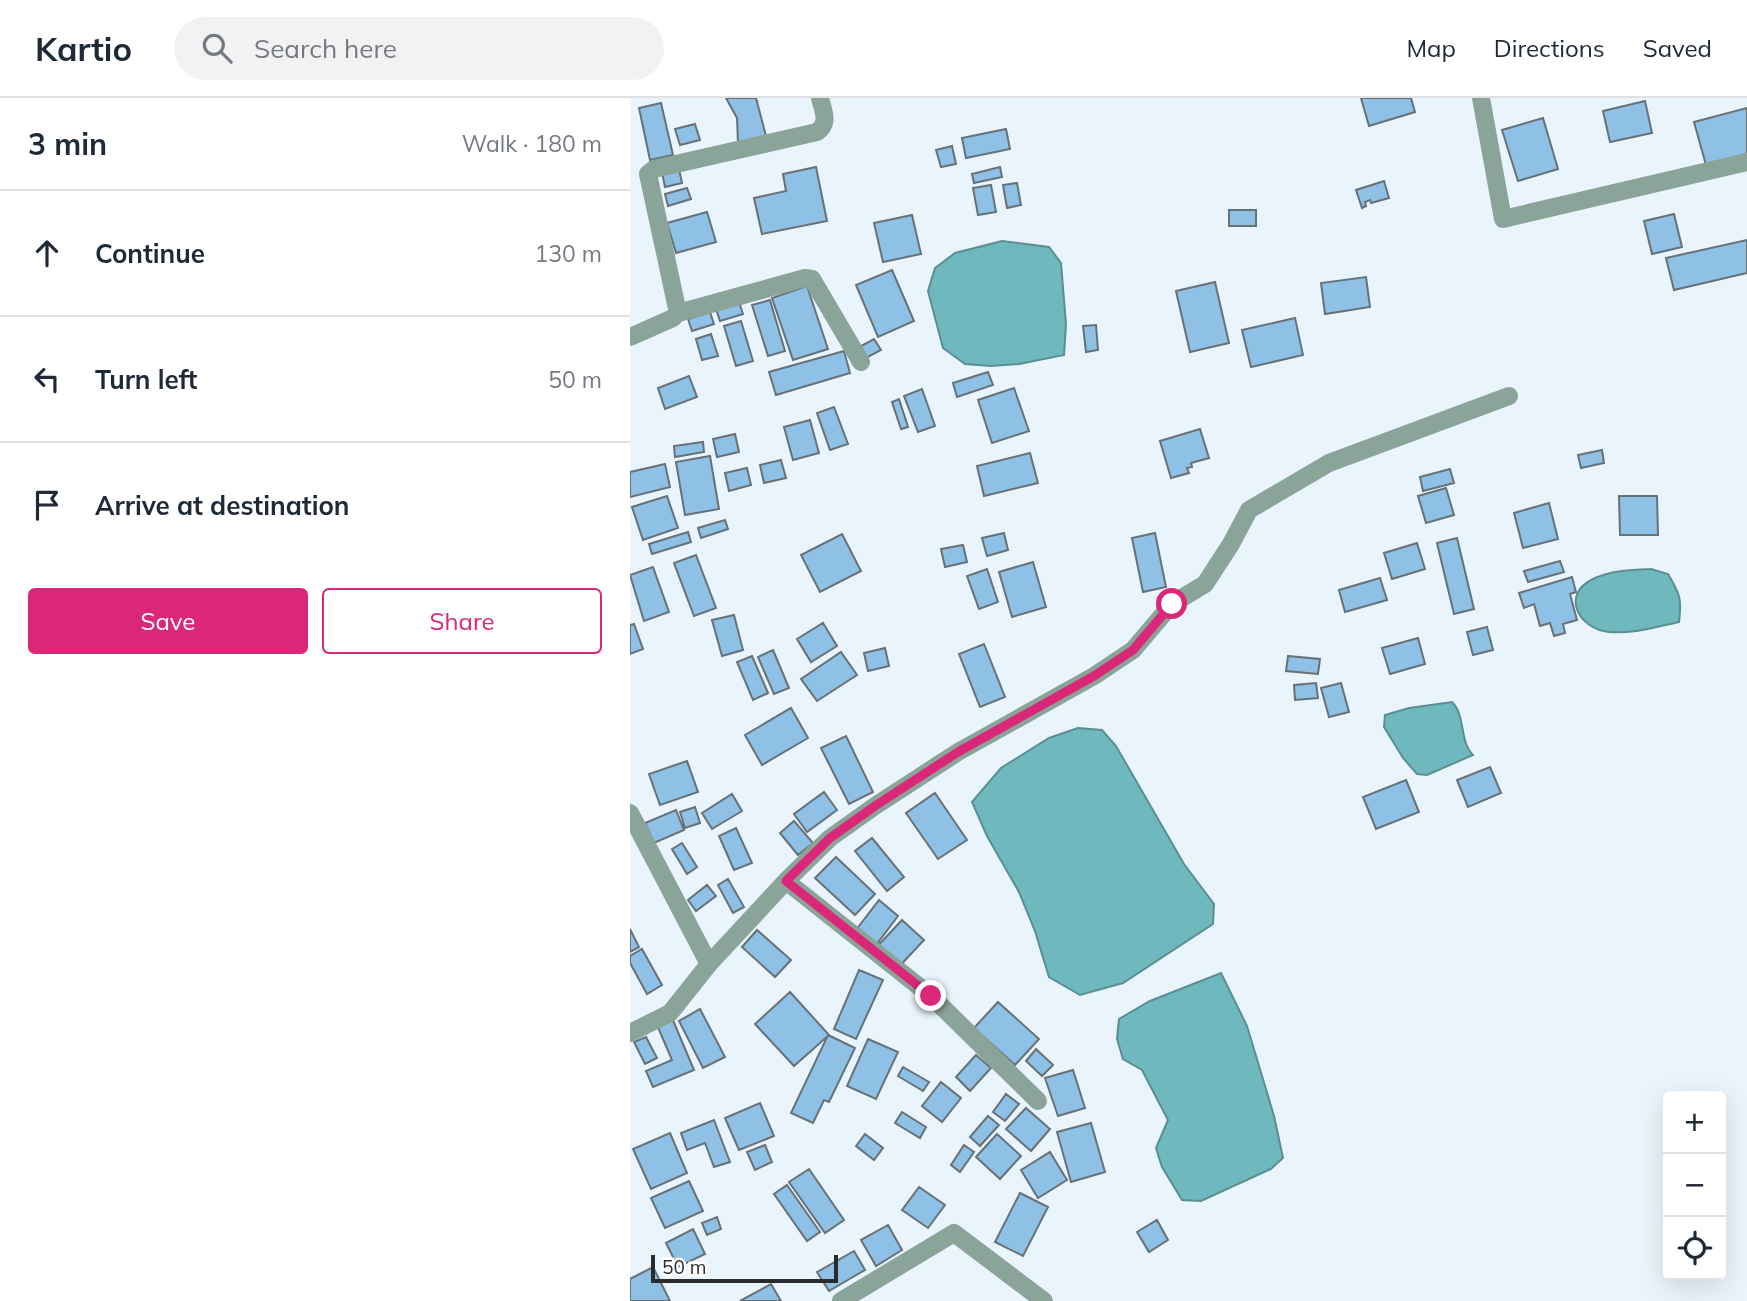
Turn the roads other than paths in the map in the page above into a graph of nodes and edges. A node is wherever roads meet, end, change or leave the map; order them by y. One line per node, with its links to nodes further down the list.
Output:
1 (820, 98): 4 (street)
2 (1481, 98): 3 (street)
3 (1747, 162)
4 (678, 313): 5 (street); 6 (street)
5 (630, 337)
6 (861, 362)
7 (1509, 396): 9 (street)
8 (630, 813): 10 (street)
9 (786, 881): 10 (street); 12 (street)
10 (709, 964): 11 (street)
11 (630, 1033)
12 (1038, 1101)
13 (841, 1301): 14 (street)
14 (1044, 1301)

